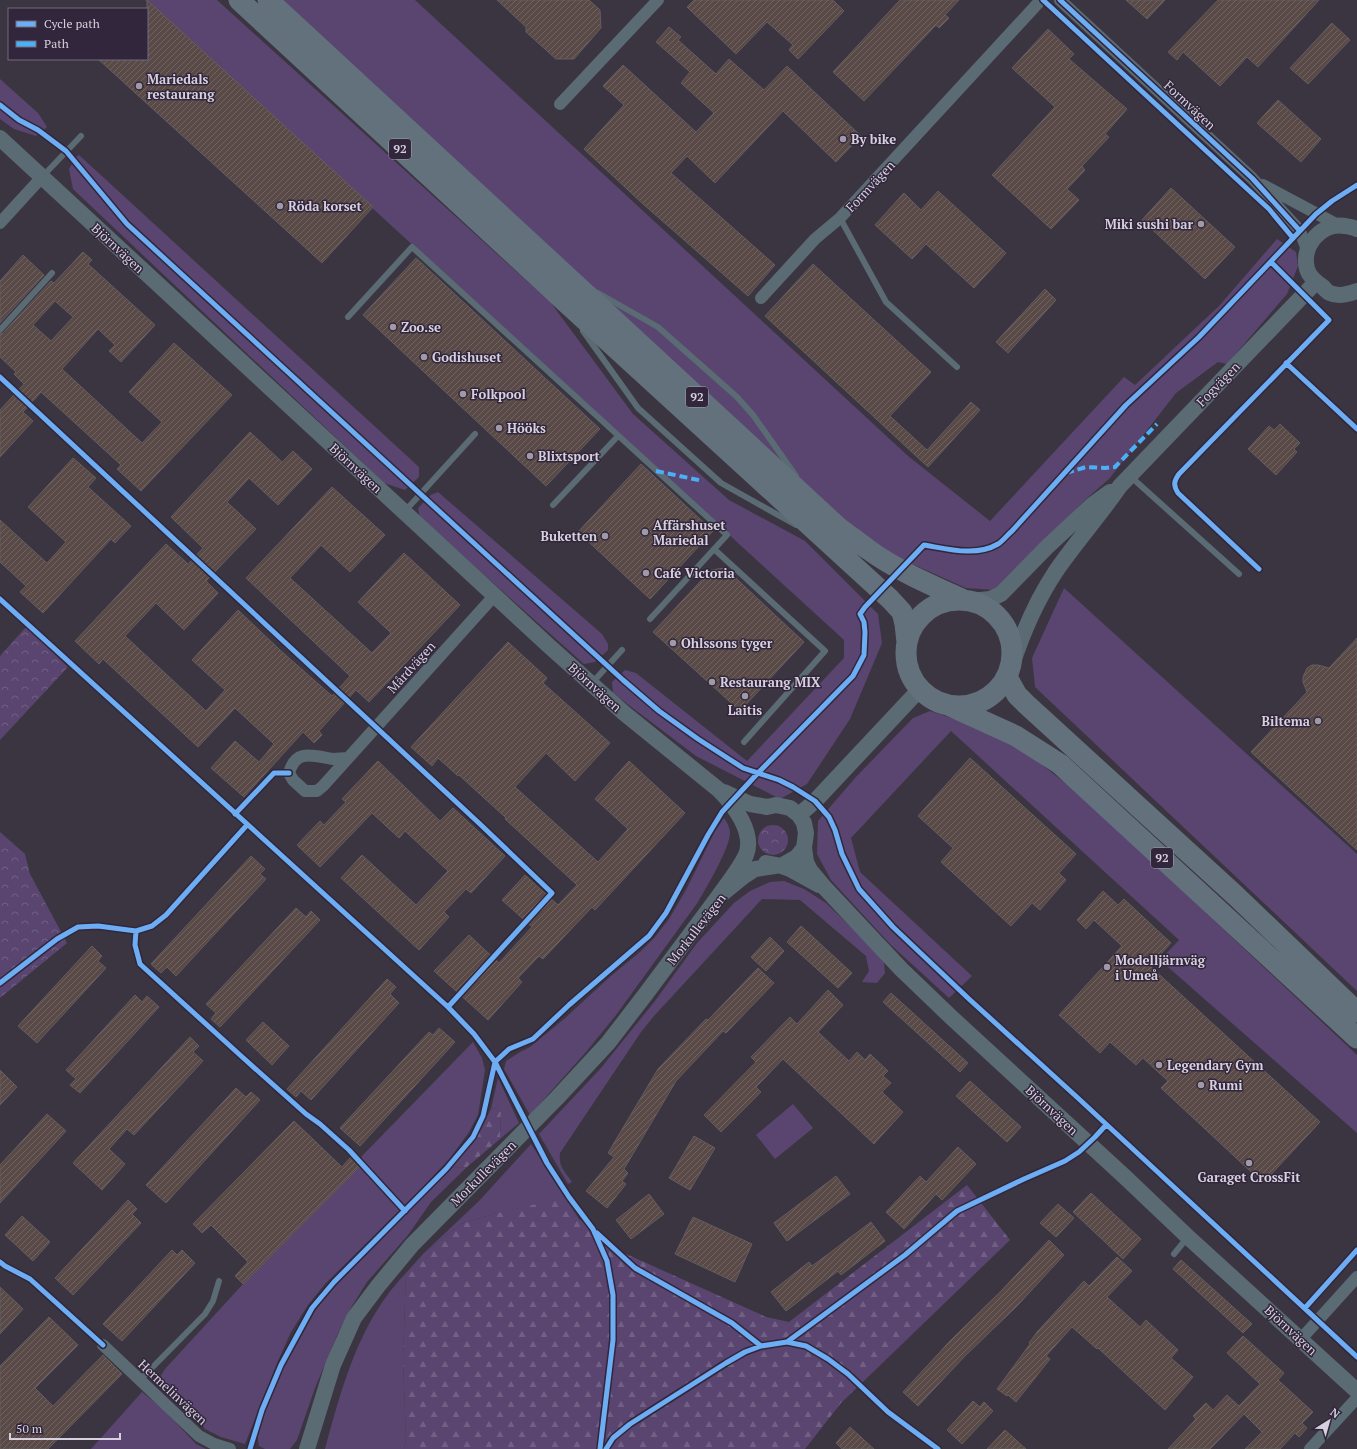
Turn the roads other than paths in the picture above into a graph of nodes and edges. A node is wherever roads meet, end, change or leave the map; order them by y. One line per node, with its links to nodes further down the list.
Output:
1 (239, 0): 22 (highway, 92)
2 (268, 0): 16 (highway, 92)
3 (658, 0): 6 (street)
4 (1041, 0): 11 (street, Formvägen)
5 (1060, 0): 10 (street, Formvägen)
6 (560, 104)
7 (81, 136): 9 (lane)
8 (0, 138): 9 (street, Björnvägen)
9 (42, 177): 12 (street); 31 (street, Björnvägen)
10 (1252, 178): 13 (street, Formvägen); 15 (street, Formvägen)
11 (840, 218): 23 (street, Formvägen); 26 (lane)
12 (0, 223)
13 (1338, 225): 14 (street, Formvägen); 15 (street)
14 (1357, 229)
15 (1307, 250): 18 (street, Formvägen)
16 (555, 266): 19 (lane); 32 (highway, 92)
17 (52, 273): 25 (lane)
18 (1316, 282): 21 (street, Formvägen); 29 (street, Fogvägen)
19 (588, 287)
20 (594, 291): 32 (lane)
21 (1357, 291)
22 (561, 298): 32 (highway, 92); 32 (lane)
23 (761, 298)
24 (348, 317): 28 (lane)
25 (0, 330)
26 (957, 367)
27 (475, 434): 31 (lane)
28 (618, 436): 30 (lane); 33 (lane)
29 (1124, 481): 34 (lane); 36 (street, Fogvägen); 40 (street, Fogvägen)
30 (553, 505)
31 (404, 512): 35 (street, Björnvägen)
32 (833, 535): 36 (highway, 92); 38 (highway, 92)
33 (714, 549): 37 (lane); 44 (lane)
34 (1239, 574)
35 (494, 596): 41 (street, Björnvägen); 45 (street, Mårdvägen)
36 (968, 601): 38 (highway); 40 (highway)
37 (650, 619)
38 (907, 642): 42 (highway)
39 (622, 650): 41 (lane)
40 (1009, 672): 43 (highway); 54 (highway, 92)
41 (591, 684): 46 (street, Björnvägen)
42 (920, 689): 43 (highway); 48 (street)
43 (948, 705): 55 (highway, 92)
44 (744, 742)
45 (348, 758): 45 (street, Mårdvägen)
46 (719, 790): 47 (street, Björnvägen); 49 (street, Björnvägen)
47 (767, 807): 48 (street, Björnvägen); 49 (street)
48 (799, 816): 50 (street, Björnvägen)
49 (747, 840): 51 (street, Björnvägen); 53 (street)
50 (804, 848): 51 (street); 52 (street, Björnvägen)
51 (778, 866): 52 (street, Björnvägen); 53 (street, Morkullevägen)
52 (825, 888): 56 (street, Björnvägen)
53 (718, 897): 66 (street, Morkullevägen)
54 (1357, 1012)
55 (1357, 1038)
56 (1188, 1237): 57 (lane); 60 (street, Björnvägen)
57 (1174, 1254)
58 (1357, 1277): 60 (street)
59 (219, 1281): 62 (lane)
60 (1301, 1339): 63 (street, Björnvägen)
61 (103, 1345): 62 (street, Hermelinvägen)
62 (140, 1380): 65 (street, Hermelinvägen)
63 (1357, 1390)
64 (1357, 1398): 67 (street)
65 (230, 1449)
66 (306, 1449)
67 (1310, 1449)

